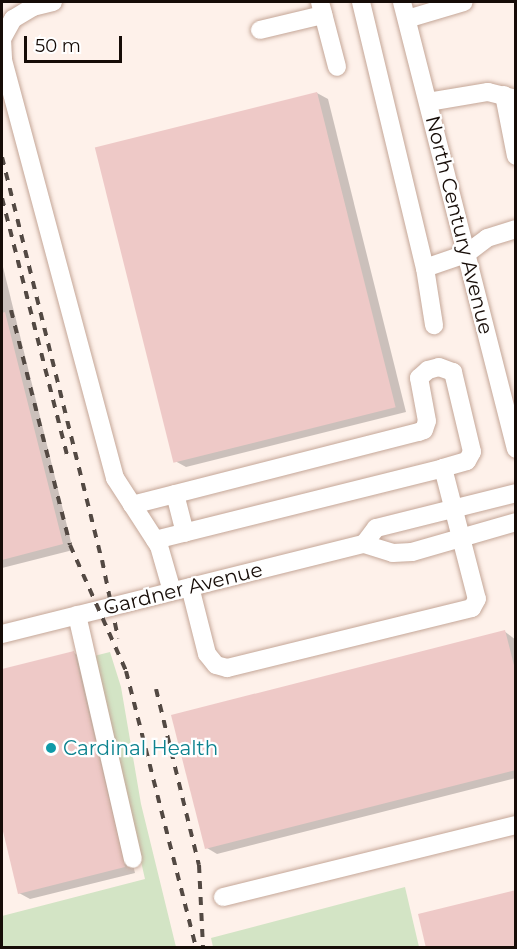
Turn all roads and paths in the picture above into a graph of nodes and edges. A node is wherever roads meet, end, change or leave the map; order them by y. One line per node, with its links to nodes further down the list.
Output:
1 (53, 2): 19 (street)
2 (361, 2): 13 (street)
3 (464, 2): 5 (street)
4 (322, 8): 6 (street); 7 (street)
5 (405, 10): 9 (street, North Century Avenue)
6 (260, 30)
7 (337, 67)
8 (510, 97): 9 (street); 10 (street)
9 (428, 102): 12 (street, North Century Avenue)
10 (516, 156)
11 (516, 229): 12 (street)
12 (466, 254): 13 (street); 15 (street, North Century Avenue)
13 (425, 268): 14 (street)
14 (434, 325)
15 (516, 449)
16 (443, 468): 18 (street); 20 (street); 22 (street)
17 (516, 493): 20 (street, Gardner Avenue)
18 (175, 494): 19 (street); 22 (street)
19 (132, 505): 24 (street)
20 (453, 509): 23 (street); 25 (street, Gardner Avenue)
21 (516, 522): 23 (street)
22 (185, 533): 24 (street)
23 (461, 538): 25 (street); 26 (street)
24 (155, 540): 26 (street)
25 (364, 543): 26 (street, Gardner Avenue)
26 (181, 589): 27 (street, Gardner Avenue)
27 (77, 615): 28 (street, Gardner Avenue); 30 (street)
28 (2, 634)
29 (516, 825): 31 (street)
30 (133, 859)
31 (223, 897)

